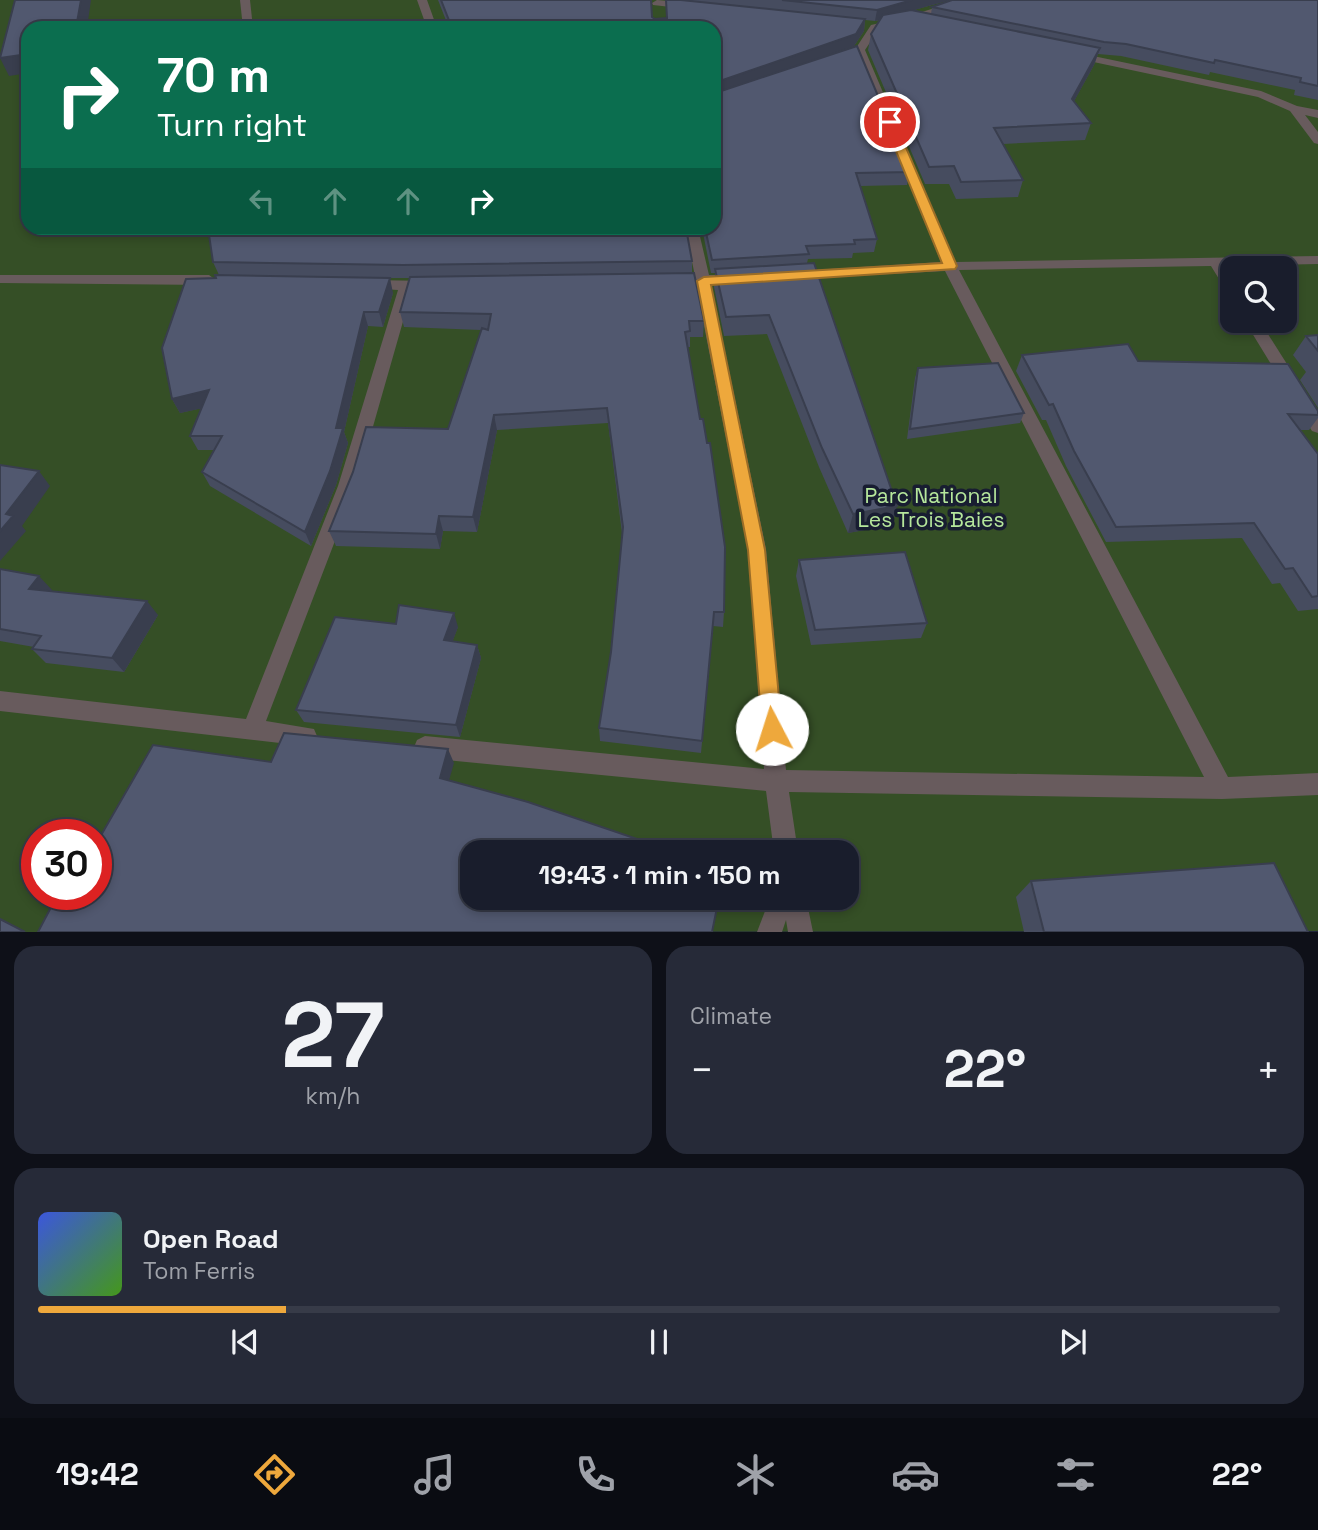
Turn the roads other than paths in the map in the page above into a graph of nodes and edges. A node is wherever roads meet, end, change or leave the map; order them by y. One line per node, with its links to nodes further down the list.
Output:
1 (245, 0): 8 (street)
2 (422, 0): 9 (street)
3 (970, 0): 7 (street)
4 (657, 1): 5 (street); 6 (street)
5 (697, 7)
6 (659, 15)
7 (908, 20): 10 (street); 11 (street)
8 (247, 21)
9 (430, 21)
10 (935, 26)
11 (860, 50): 13 (street); 20 (street)
12 (1064, 54): 14 (street)
13 (835, 58)
14 (1294, 109): 15 (street); 16 (street)
15 (1318, 114)
16 (1318, 140)
17 (694, 235): 26 (street)
18 (1318, 260): 19 (street)
19 (1216, 263): 20 (street); 21 (street)
20 (950, 266): 22 (street); 39 (street)
21 (1220, 270)
22 (786, 276)
23 (759, 278): 26 (street)
24 (0, 279): 25 (street)
25 (226, 281)
26 (704, 281): 27 (street); 37 (street)
27 (663, 282)
28 (353, 284): 30 (street)
29 (446, 285): 30 (street)
30 (405, 286): 34 (street)
31 (1259, 333): 32 (street)
32 (1318, 427)
33 (0, 701): 34 (street)
34 (252, 730): 35 (street)
35 (321, 737)
36 (404, 745): 37 (street)
37 (776, 781): 39 (street); 40 (street)
38 (1318, 783): 39 (street)
39 (1222, 788)
40 (784, 840)
41 (777, 910): 43 (street)
42 (796, 910): 44 (street)
43 (769, 932)
44 (801, 932)

